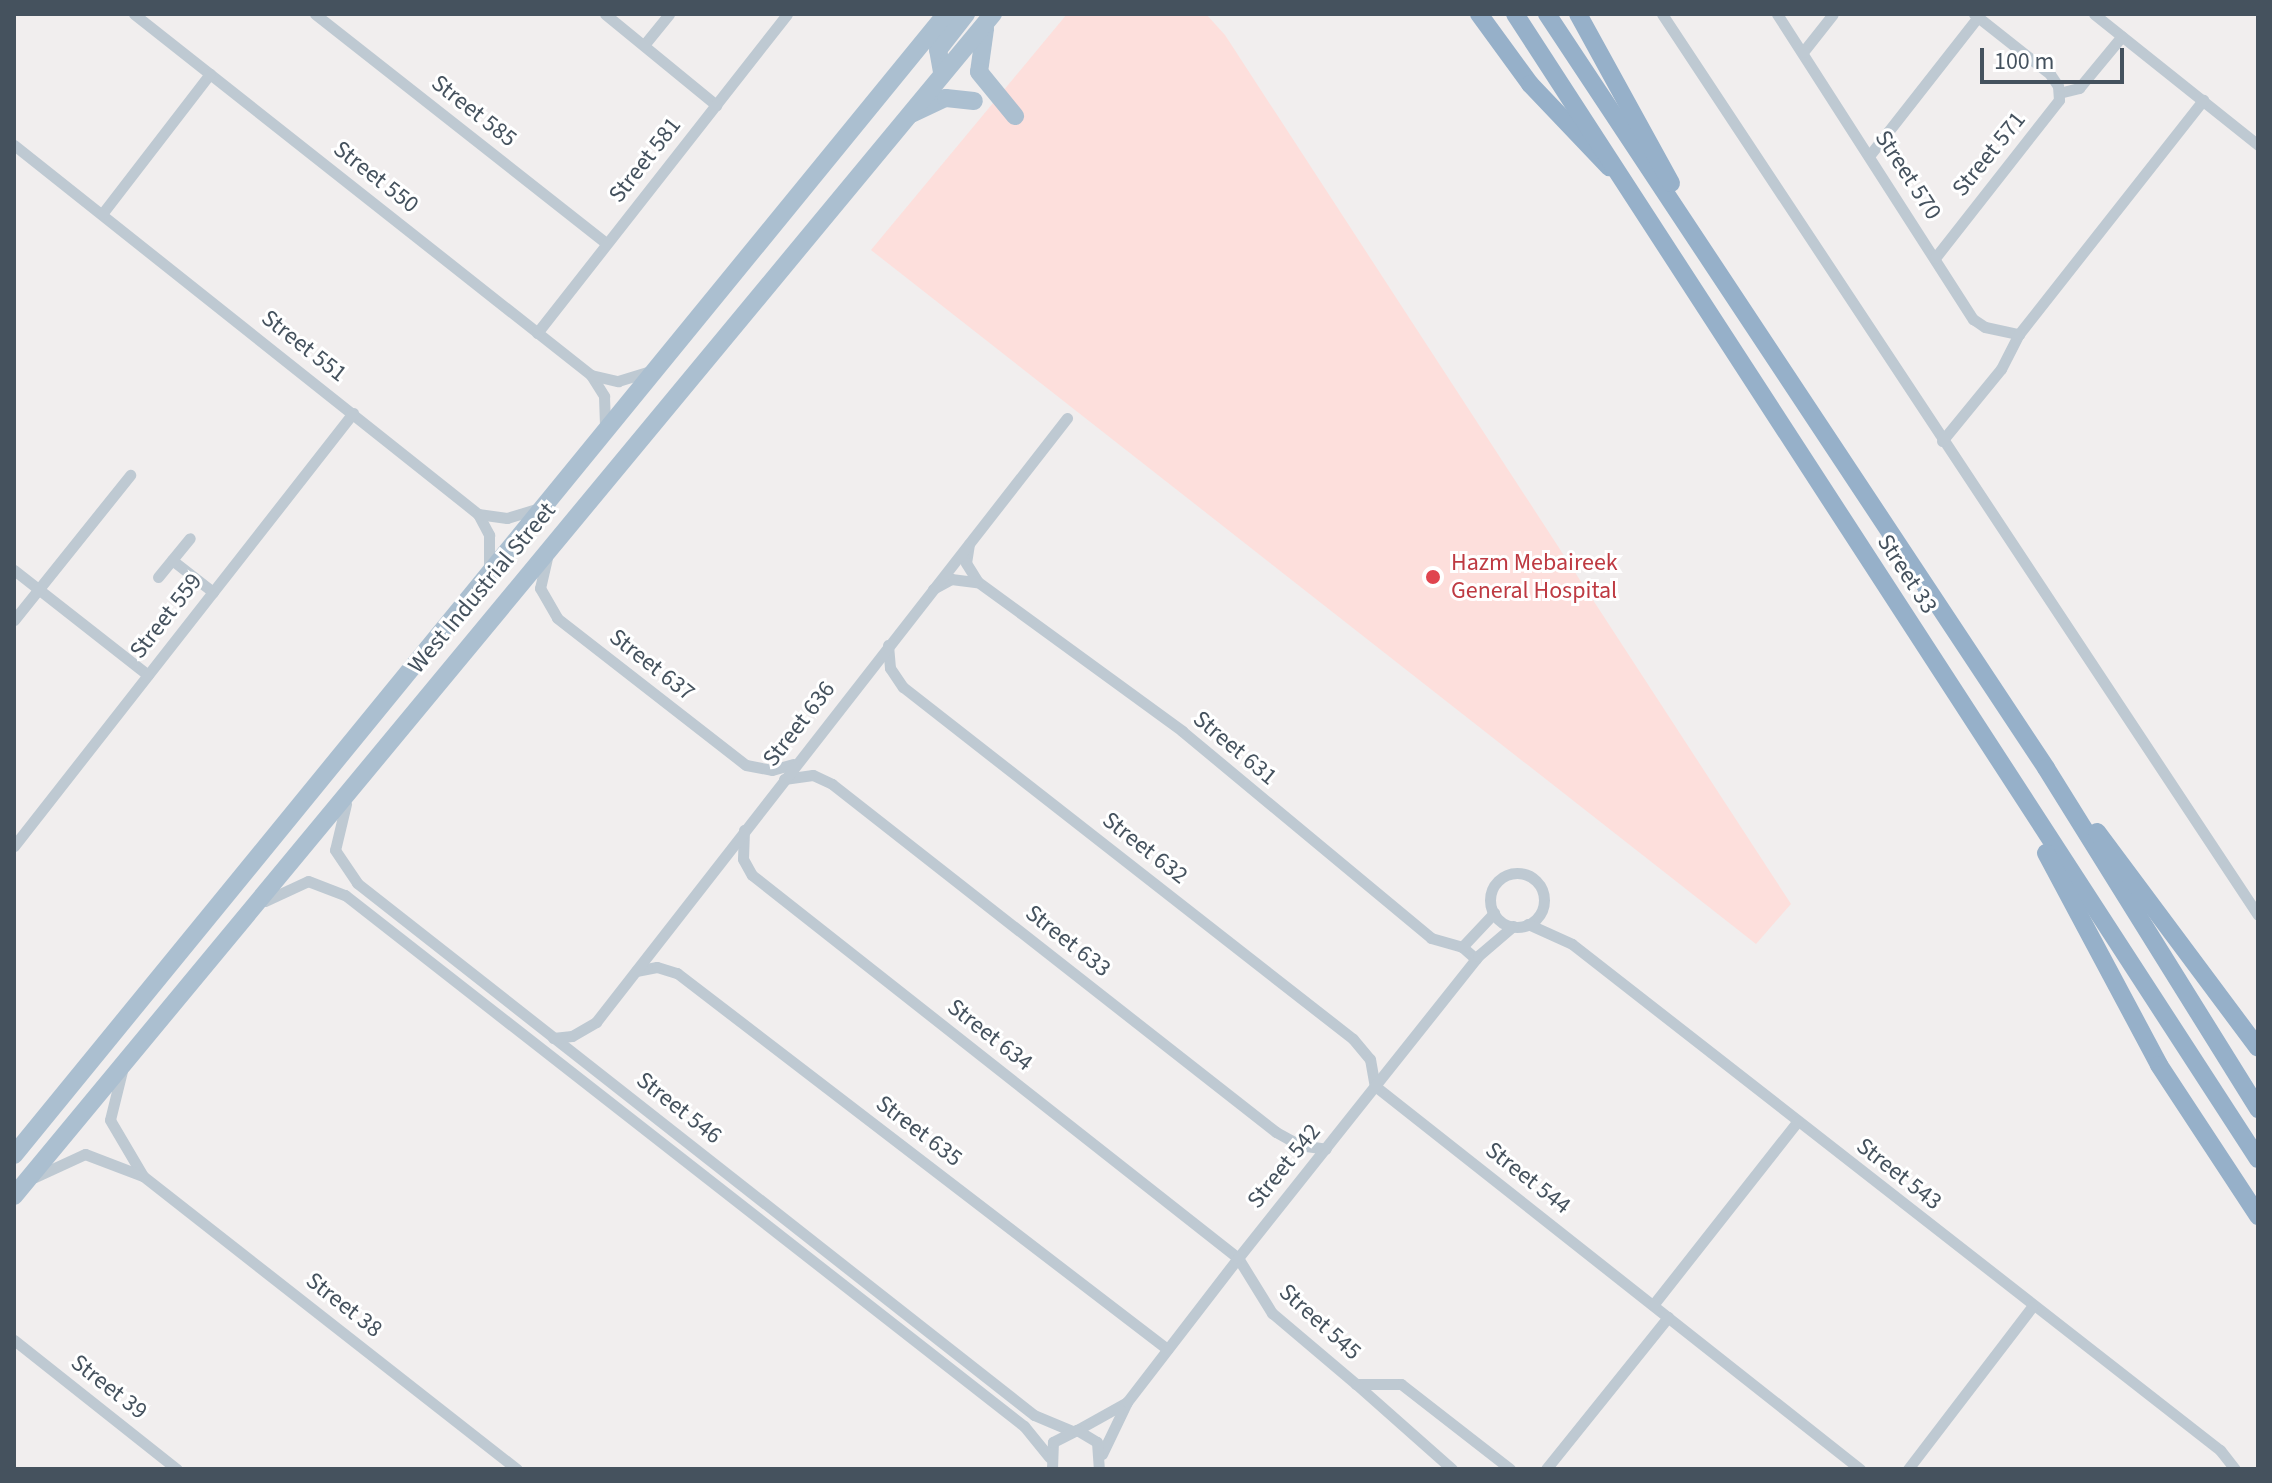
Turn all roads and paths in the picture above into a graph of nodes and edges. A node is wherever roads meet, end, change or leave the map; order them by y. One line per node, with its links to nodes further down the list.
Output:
1 (134, 14): 22 (street, Street 550)
2 (315, 14): 35 (street, Street 585)
3 (605, 14): 19 (street)
4 (669, 14): 19 (street)
5 (787, 14): 26 (street, Street 581)
6 (946, 14): 21 (main road, West Industrial Street)
7 (966, 14): 21 (main road)
8 (1479, 14): 32 (highway)
9 (1515, 14): 32 (highway, Street 33)
10 (1547, 14): 34 (highway, Street 33)
11 (1578, 14): 34 (highway)
12 (1662, 14): 44 (street)
13 (1777, 14): 20 (street, Street 570)
14 (1833, 14): 20 (street)
15 (2094, 14): 18 (street)
16 (1976, 16): 23 (street); 31 (street)
17 (990, 17): 21 (main road, West Industrial Street); 28 (main road)
18 (2122, 36): 23 (street); 24 (street)
19 (644, 45): 26 (street)
20 (1803, 52): 31 (street, Street 570)
21 (933, 57): 27 (main road, West Industrial Street); 39 (main road, West Industrial Street)
22 (210, 74): 33 (street); 37 (street, Street 550)
23 (2059, 93): 36 (street, Street 571)
24 (2203, 100): 30 (street); 38 (street)
25 (974, 101): 27 (main road)
26 (716, 105): 35 (street, Street 581)
27 (904, 116): 49 (main road, West Industrial Street)
28 (1015, 116)
29 (14, 145): 33 (street, Street 551)
30 (2258, 145)
31 (1869, 156): 36 (street, Street 570)
32 (1632, 187): 66 (highway, Street 33)
33 (102, 214): 41 (street, Street 551)
34 (1689, 226): 63 (highway, Street 33)
35 (606, 243): 37 (street, Street 581)
36 (1935, 258): 38 (street, Street 570)
37 (537, 333): 40 (street, Street 550)
38 (2019, 334): 44 (street)
39 (659, 366): 40 (street); 43 (main road, West Industrial Street)
40 (591, 375): 43 (street)
41 (353, 413): 47 (street, Street 551); 57 (street, Street 559)
42 (1067, 418): 50 (street, Street 636)
43 (604, 435): 46 (main road, West Industrial Street)
44 (1942, 441): 71 (street)
45 (130, 475): 56 (street)
46 (547, 503): 47 (street); 53 (main road, West Industrial Street)
47 (478, 514): 53 (street)
48 (190, 538): 51 (street)
49 (552, 541): 62 (street, Street 637); 64 (main road, West Industrial Street)
50 (970, 541): 55 (street); 58 (street, Street 636)
51 (172, 560): 54 (street); 57 (street)
52 (14, 570): 56 (street)
53 (489, 571): 83 (main road, West Industrial Street)
54 (158, 577)
55 (978, 582): 58 (street); 74 (street, Street 631)
56 (38, 589): 59 (street); 61 (street)
57 (213, 592): 61 (street, Street 559)
58 (928, 593): 60 (street, Street 636)
59 (14, 620)
60 (888, 645): 62 (street, Street 636); 80 (street, Street 632)
61 (148, 675): 68 (street, Street 559)
62 (797, 762): 65 (street, Street 636)
63 (2046, 768): 78 (highway); 81 (highway, Street 33)
64 (357, 777): 70 (main road, West Industrial Street); 77 (street, Street 546)
65 (783, 780): 67 (street, Street 636); 84 (street, Street 633)
66 (2014, 785): 86 (highway, Street 33); 89 (highway)
67 (744, 830): 76 (street, Street 636); 90 (street, Street 634)
68 (14, 846)
69 (1494, 913): 72 (street); 73 (street); 74 (street)
70 (244, 915): 79 (main road, West Industrial Street); 100 (street, Street 546)
71 (2258, 915)
72 (1528, 924): 73 (street); 82 (street, Street 543)
73 (1513, 926): 75 (street, Street 542)
74 (1462, 947): 75 (street)
75 (1476, 959): 80 (street, Street 542)
76 (636, 971): 77 (street, Street 636); 95 (street, Street 635)
77 (553, 1038): 98 (street, Street 546)
78 (2258, 1048)
79 (124, 1062): 87 (street, Street 38); 88 (main road, West Industrial Street)
80 (1375, 1086): 84 (street, Street 542); 91 (street, Street 544)
81 (2258, 1109)
82 (1798, 1121): 91 (street); 92 (street, Street 543)
83 (21, 1141): 85 (main road, West Industrial Street)
84 (1326, 1149): 90 (street, Street 542)
85 (14, 1155)
86 (2258, 1159)
87 (143, 1176): 88 (street, Street 38); 102 (street, Street 38)
88 (19, 1190)
89 (2258, 1216)
90 (1238, 1258): 95 (street, Street 542); 96 (street, Street 545)
91 (1653, 1305): 93 (street, Street 544)
92 (2032, 1307): 107 (street); 108 (street, Street 543)
93 (1668, 1317): 105 (street); 106 (street, Street 544)
94 (14, 1340): 101 (street, Street 39)
95 (1167, 1349): 97 (street, Street 542)
96 (1356, 1384): 103 (street); 104 (street, Street 545)
97 (1127, 1402): 98 (street, Street 542); 99 (street, Street 542)
98 (1074, 1430): 99 (street); 100 (street, Street 542)
99 (1102, 1463)
100 (1049, 1464)
101 (177, 1469)
102 (517, 1469)
103 (1452, 1469)
104 (1510, 1469)
105 (1546, 1469)
106 (1860, 1469)
107 (1908, 1469)
108 (2235, 1469)

